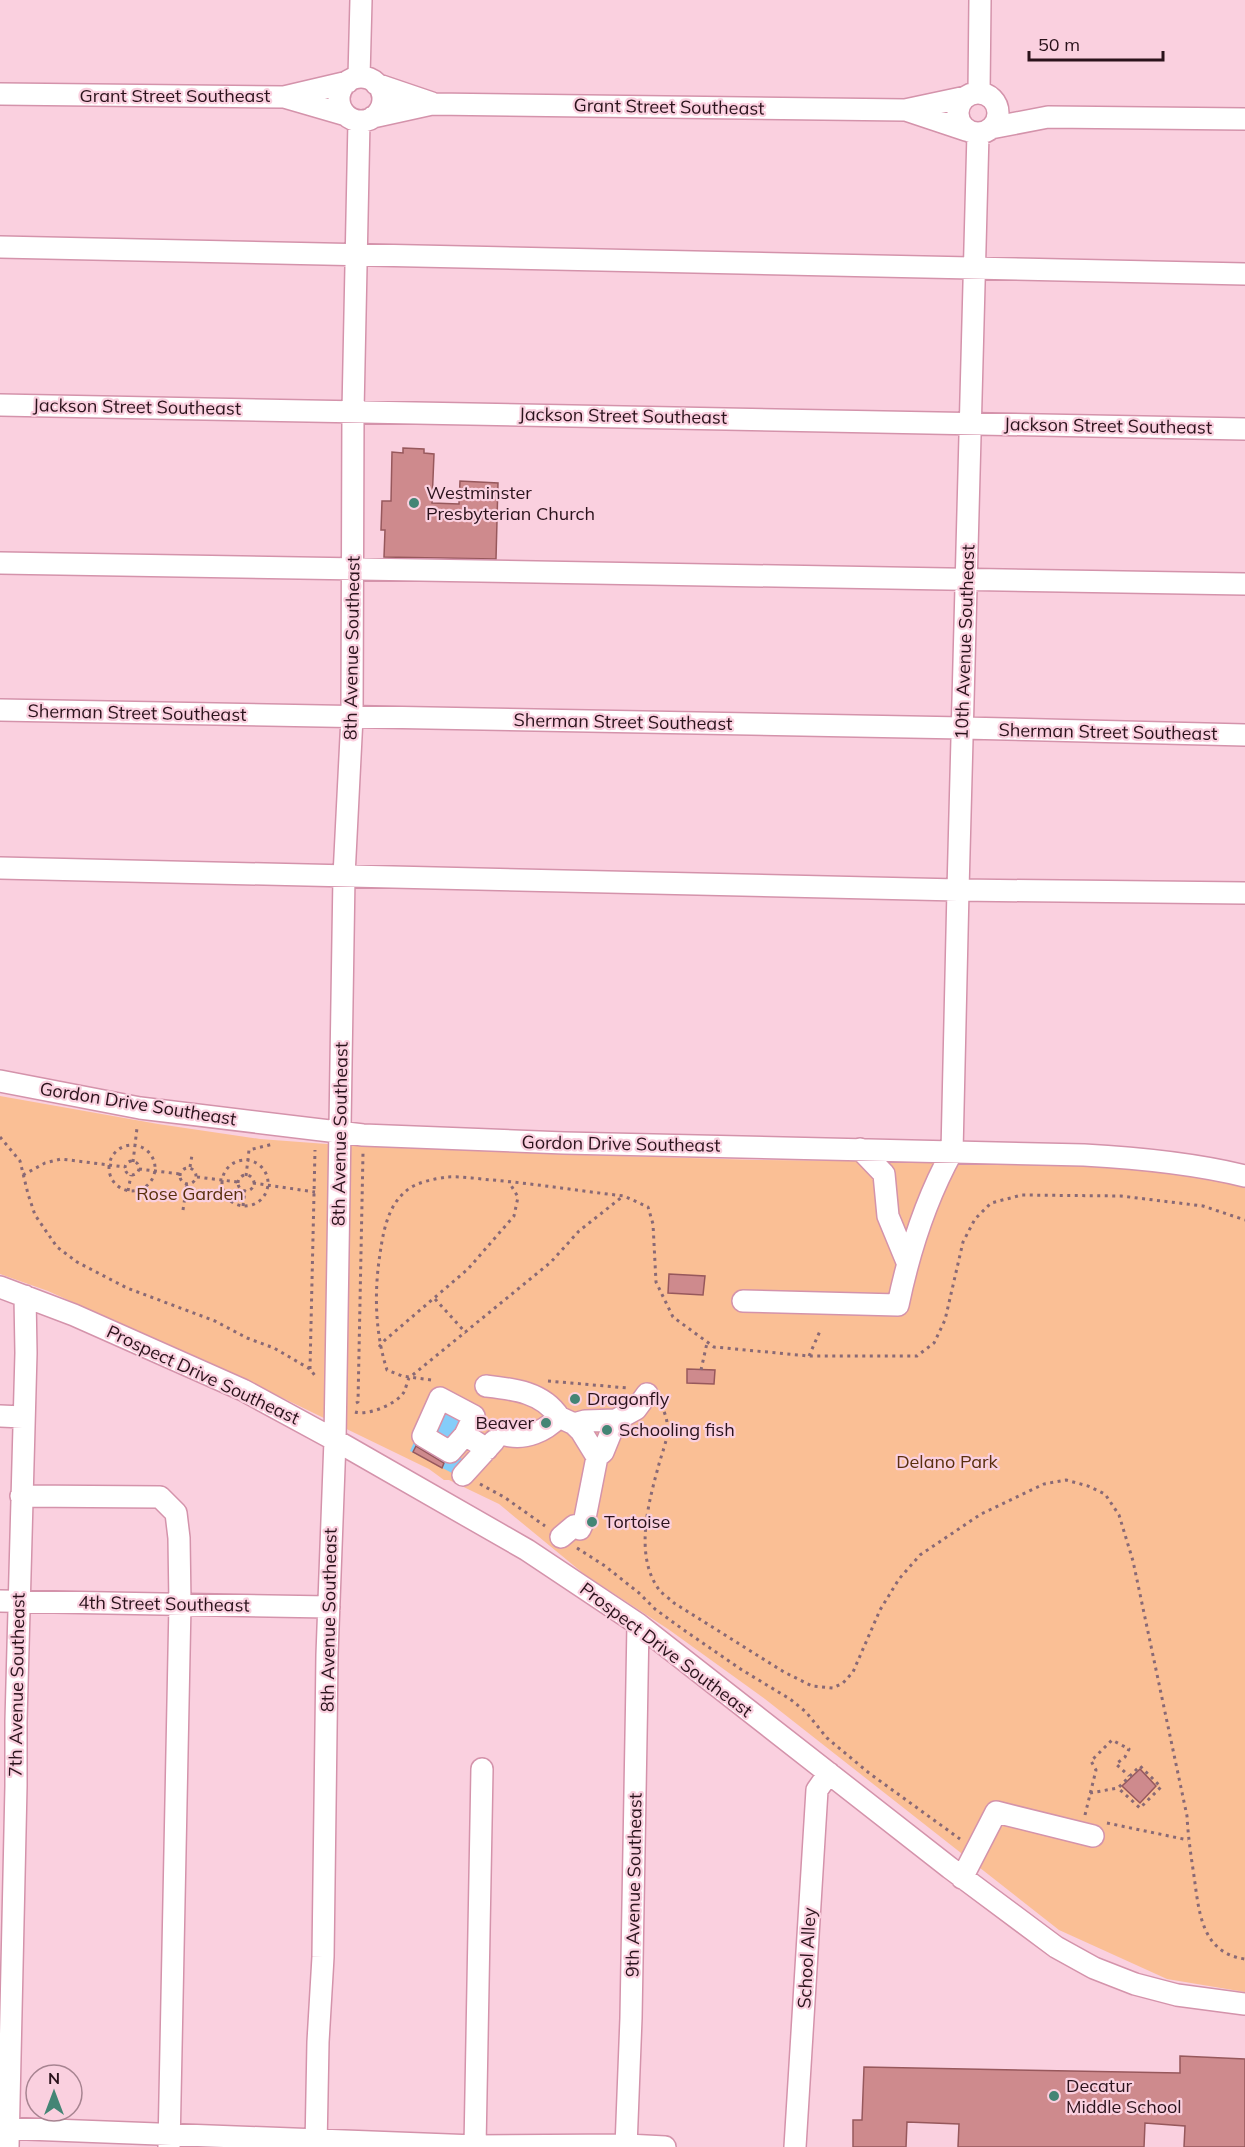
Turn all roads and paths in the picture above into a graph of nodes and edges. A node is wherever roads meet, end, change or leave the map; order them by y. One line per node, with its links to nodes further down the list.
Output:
1 (362, 0): 3 (street)
2 (981, 0): 5 (street)
3 (361, 81): 6 (street, Grant Street Southeast); 7 (street, Grant Street Southeast); 10 (street); 10 (street)
4 (0, 94): 6 (street, Grant Street Southeast)
5 (979, 96): 8 (street, Grant Street Southeast); 9 (street, Grant Street Southeast); 12 (street); 12 (street)
6 (284, 97): 10 (street)
7 (432, 104): 8 (street, Grant Street Southeast); 10 (street, Grant Street Southeast)
8 (905, 110): 12 (street, Grant Street Southeast)
9 (1048, 117): 11 (street, Grant Street Southeast); 12 (street, Grant Street Southeast)
10 (360, 118): 14 (street, 8th Avenue Southeast)
11 (1245, 119)
12 (978, 130): 15 (street, 10th Avenue Southeast)
13 (0, 247): 14 (street)
14 (357, 255): 15 (street); 18 (street, 8th Avenue Southeast)
15 (975, 268): 16 (street); 19 (street, 10th Avenue Southeast)
16 (1245, 274)
17 (0, 405): 18 (street, Jackson Street Southeast)
18 (353, 411): 19 (street, Jackson Street Southeast); 22 (street, 8th Avenue Southeast)
19 (972, 422): 20 (street, Jackson Street Southeast); 23 (street, 10th Avenue Southeast)
20 (1245, 429)
21 (0, 563): 22 (street)
22 (353, 570): 23 (street); 26 (street, 8th Avenue Southeast)
23 (967, 579): 24 (street); 27 (street, 10th Avenue Southeast)
24 (1245, 584)
25 (0, 710): 26 (street, Sherman Street Southeast)
26 (352, 717): 27 (street, Sherman Street Southeast); 30 (street, 8th Avenue Southeast)
27 (963, 728): 28 (street, Sherman Street Southeast); 31 (street, 10th Avenue Southeast)
28 (1245, 735)
29 (0, 868): 30 (street)
30 (344, 876): 31 (street); 35 (street, 8th Avenue Southeast)
31 (958, 890): 32 (street); 42 (street, 10th Avenue Southeast)
32 (1245, 893)
33 (0, 1081): 34 (street, Gordon Drive Southeast)
34 (140, 1108): 35 (street, Gordon Drive Southeast); 38 (path)
35 (340, 1133): 41 (street, Gordon Drive Southeast); 91 (street, 8th Avenue Southeast)
36 (0, 1137): 52 (path)
37 (279, 1144): 44 (path)
38 (135, 1145): 45 (path); 46 (path); 50 (path)
39 (363, 1146): 80 (path)
40 (305, 1147): 65 (path)
41 (860, 1149): 42 (street, Gordon Drive Southeast); 68 (street)
42 (952, 1152): 55 (street, Gordon Drive Southeast); 68 (street)
43 (192, 1155): 48 (path)
44 (248, 1160): 54 (path); 57 (path); 62 (path)
45 (133, 1162): 47 (path); 49 (path)
46 (109, 1165): 47 (path); 52 (path); 64 (path)
47 (126, 1167): 53 (path)
48 (190, 1167): 51 (path); 56 (path)
49 (139, 1169): 50 (path); 53 (path)
50 (156, 1171): 51 (path); 64 (path)
51 (180, 1174): 61 (path)
52 (23, 1175): 78 (path)
53 (131, 1175): 64 (path)
54 (246, 1176): 58 (path); 60 (path)
55 (1245, 1176)
56 (197, 1177): 57 (path); 61 (path)
57 (222, 1180): 58 (path); 66 (path)
58 (238, 1182): 63 (path)
59 (509, 1182): 71 (path); 74 (path); 76 (path)
60 (253, 1183): 62 (path); 63 (path)
61 (187, 1184): 67 (path)
62 (268, 1185): 65 (path); 66 (path)
63 (245, 1190): 66 (path)
64 (128, 1191)
65 (315, 1192): 78 (path)
66 (243, 1206)
67 (183, 1210)
68 (907, 1262): 72 (street)
69 (0, 1287): 70 (street, Prospect Drive Southeast)
70 (25, 1296): 87 (street, 7th Avenue Southeast); 91 (street, Prospect Drive Southeast)
71 (435, 1299): 74 (path); 76 (path)
72 (743, 1301)
73 (820, 1331): 77 (path)
74 (466, 1332): 80 (path)
75 (707, 1343): 79 (path)
76 (379, 1347): 80 (path)
77 (809, 1356)
78 (310, 1369): 84 (path)
79 (701, 1370)
80 (409, 1378): 81 (path)
81 (438, 1381)
82 (544, 1381): 85 (path)
83 (486, 1386): 88 (street)
84 (318, 1387)
85 (647, 1394): 89 (street); 107 (path)
86 (0, 1416): 87 (street)
87 (23, 1417): 95 (street, 7th Avenue Southeast)
88 (566, 1420): 89 (street); 92 (street); 93 (street)
89 (616, 1420): 93 (street)
90 (465, 1435): 92 (street)
91 (335, 1440): 99 (street, 8th Avenue Southeast); 100 (street, Prospect Drive Southeast)
92 (496, 1441): 94 (street)
93 (597, 1457): 96 (street)
94 (463, 1475)
95 (21, 1496): 97 (street, 7th Avenue Southeast); 98 (street)
96 (572, 1537)
97 (9, 1601): 98 (street, 4th Street Southeast); 111 (street, 7th Avenue Southeast)
98 (180, 1604): 99 (street, 4th Street Southeast); 112 (street)
99 (329, 1607): 113 (street, 8th Avenue Southeast)
100 (638, 1624): 102 (street, Prospect Drive Southeast); 115 (street, 9th Avenue Southeast)
101 (482, 1769): 114 (street)
102 (829, 1773): 108 (street, Prospect Drive Southeast); 117 (street, School Alley)
103 (1129, 1776): 104 (path); 104 (path); 105 (path)
104 (1118, 1788): 105 (path)
105 (1090, 1793): 106 (path)
106 (1092, 1830): 107 (path); 108 (street)
107 (1188, 1840): 109 (path)
108 (963, 1878): 110 (street, Prospect Drive Southeast)
109 (1245, 1959)
110 (1245, 2004)
111 (6, 2134): 112 (street)
112 (169, 2141): 113 (street)
113 (316, 2143): 114 (street)
114 (475, 2146): 115 (street)
115 (627, 2146): 116 (street)
116 (665, 2147)
117 (795, 2147)

